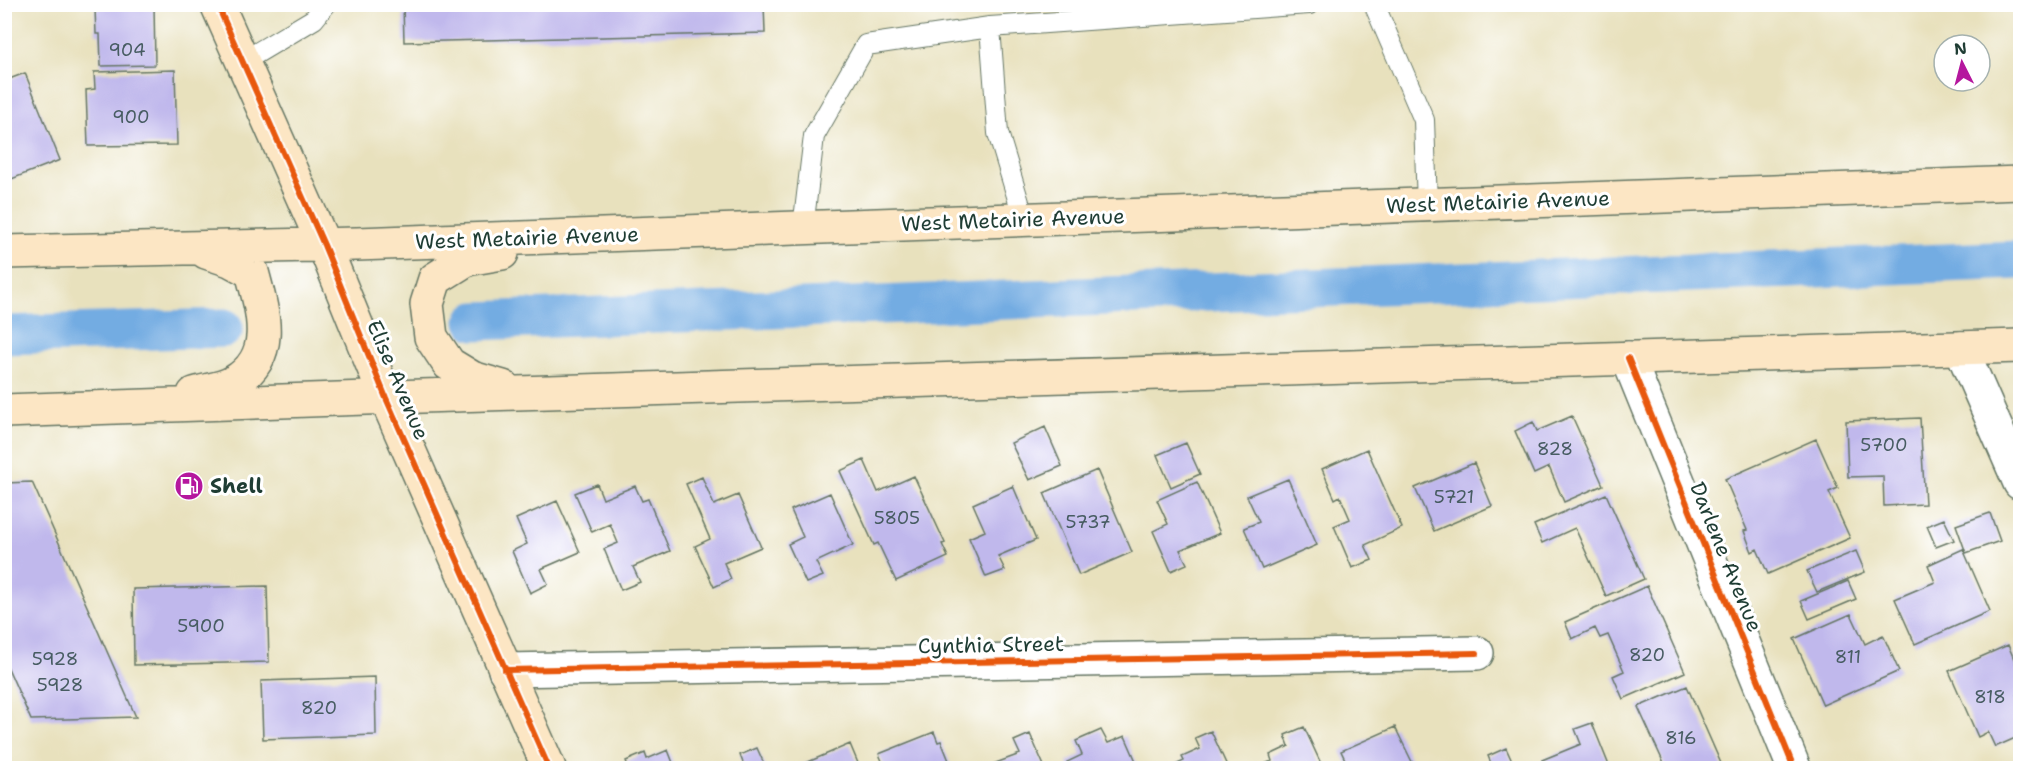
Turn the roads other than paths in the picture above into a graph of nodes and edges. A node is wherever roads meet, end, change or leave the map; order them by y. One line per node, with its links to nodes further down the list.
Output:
1 (217, 4): 6 (main road, Elise Avenue)
2 (326, 4): 6 (lane)
3 (1309, 4): 5 (lane)
4 (1374, 4): 8 (lane)
5 (990, 27): 9 (lane); 10 (lane)
6 (242, 62): 12 (main road, Elise Avenue)
7 (2020, 183): 8 (main road, West Metairie Avenue)
8 (1427, 205): 9 (main road, West Metairie Avenue)
9 (1024, 219): 10 (main road, West Metairie Avenue)
10 (803, 228): 11 (main road, West Metairie Avenue)
11 (592, 236): 12 (main road, West Metairie Avenue); 18 (main road)
12 (324, 245): 13 (main road, West Metairie Avenue); 19 (main road, Elise Avenue)
13 (192, 248): 14 (main road, West Metairie Avenue); 20 (main road)
14 (4, 252)
15 (2020, 346): 16 (main road)
16 (1962, 348): 17 (main road); 22 (street)
17 (1628, 358): 18 (main road); 26 (street, Darlene Avenue)
18 (522, 393): 19 (main road)
19 (386, 398): 20 (main road); 24 (main road, Elise Avenue)
20 (152, 406): 21 (main road)
21 (4, 411)
22 (2020, 483)
23 (1477, 653): 24 (street, Cynthia Street)
24 (505, 670): 25 (main road, Elise Avenue)
25 (549, 768)
26 (1794, 768)

